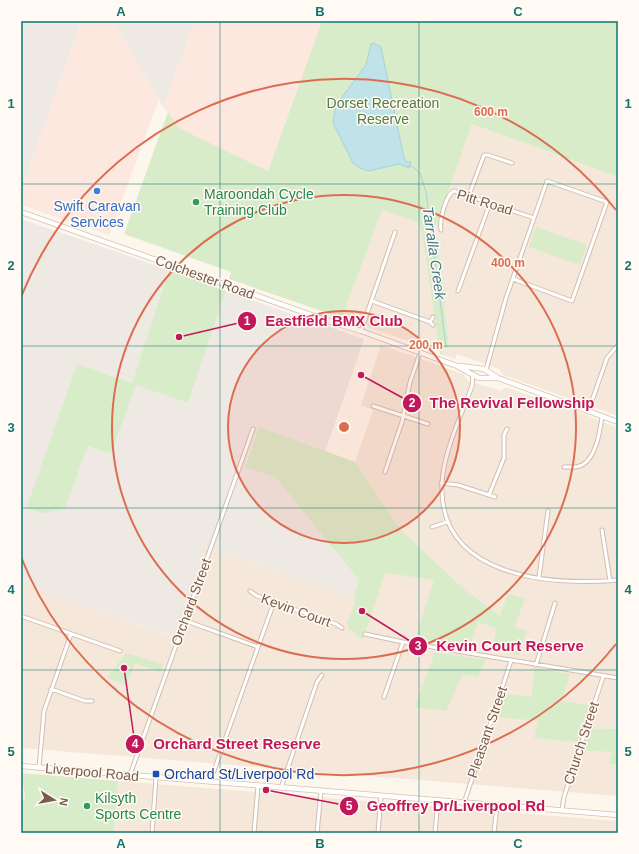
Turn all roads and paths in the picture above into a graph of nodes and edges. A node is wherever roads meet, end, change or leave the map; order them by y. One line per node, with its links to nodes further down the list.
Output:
1 (512, 163): 2 (street)
2 (469, 195): 3 (street, Pitt Road); 6 (street, Pitt Road)
3 (490, 203): 5 (street, Pitt Road); 9 (street)
4 (21, 212): 14 (main road, Colchester Road)
5 (534, 218): 8 (street); 8 (street)
6 (441, 230)
7 (395, 232): 10 (street)
8 (513, 279): 19 (street)
9 (458, 291)
10 (372, 301): 12 (street); 14 (street)
11 (433, 317): 12 (street)
12 (430, 322): 13 (street)
13 (433, 325)
14 (361, 331): 16 (main road, Colchester Road)
15 (618, 345): 25 (street)
16 (420, 353): 17 (main road, Colchester Road); 26 (street)
17 (457, 366): 18 (main road, Colchester Road); 20 (main road, Colchester Road)
18 (476, 368): 19 (main road, Colchester Road); 20 (main road)
19 (485, 370): 21 (main road); 22 (main road)
20 (473, 374): 21 (main road, Colchester Road); 23 (street)
21 (481, 378): 22 (main road); 23 (street)
22 (498, 378): 25 (main road)
23 (472, 386): 34 (street)
24 (373, 406): 26 (street)
25 (588, 412): 27 (main road)
26 (404, 416): 29 (street); 33 (street)
27 (602, 417): 28 (main road); 32 (street)
28 (618, 422)
29 (428, 424)
30 (253, 429): 65 (street, Orchard Street)
31 (507, 429): 35 (street)
32 (564, 467)
33 (385, 472)
34 (442, 483): 35 (street); 38 (street)
35 (489, 495): 36 (street)
36 (495, 497)
37 (548, 511): 41 (street)
38 (447, 522): 39 (street); 41 (street)
39 (432, 527)
40 (602, 530): 43 (street)
41 (540, 577): 43 (street)
42 (618, 580): 43 (street)
43 (610, 581)
44 (250, 591): 45 (street, Kevin Court)
45 (274, 602): 49 (street, Kevin Court); 53 (street)
46 (556, 602): 56 (street)
47 (21, 616): 50 (street)
48 (189, 622): 53 (street)
49 (342, 628)
50 (71, 634): 54 (street); 60 (street)
51 (365, 634): 52 (street)
52 (403, 642): 55 (street); 61 (street)
53 (258, 647): 67 (street)
54 (120, 652)
55 (511, 661): 56 (street); 73 (street, Pleasant Street)
56 (536, 665): 58 (street)
57 (322, 674): 69 (street)
58 (603, 677): 59 (street); 75 (street, Church Street)
59 (618, 678)
60 (51, 689): 62 (street); 64 (street)
61 (384, 697)
62 (92, 701)
63 (21, 766): 64 (main road, Liverpool Road)
64 (39, 768): 65 (main road, Liverpool Road)
65 (130, 775): 66 (main road, Liverpool Road)
66 (156, 778): 67 (main road, Liverpool Road); 77 (street)
67 (210, 782): 68 (main road, Liverpool Road)
68 (258, 786): 69 (main road, Liverpool Road); 78 (street)
69 (281, 788): 70 (main road, Liverpool Road)
70 (321, 791): 71 (main road, Liverpool Road); 79 (street)
71 (381, 796): 72 (main road, Liverpool Road); 80 (street)
72 (438, 800): 73 (main road, Liverpool Road); 81 (street)
73 (464, 803): 74 (main road, Liverpool Road)
74 (497, 806): 75 (main road, Liverpool Road); 82 (street)
75 (562, 810): 76 (main road, Liverpool Road)
76 (618, 815)
77 (152, 833)
78 (254, 833)
79 (317, 833)
80 (378, 833)
81 (435, 833)
82 (494, 833)

